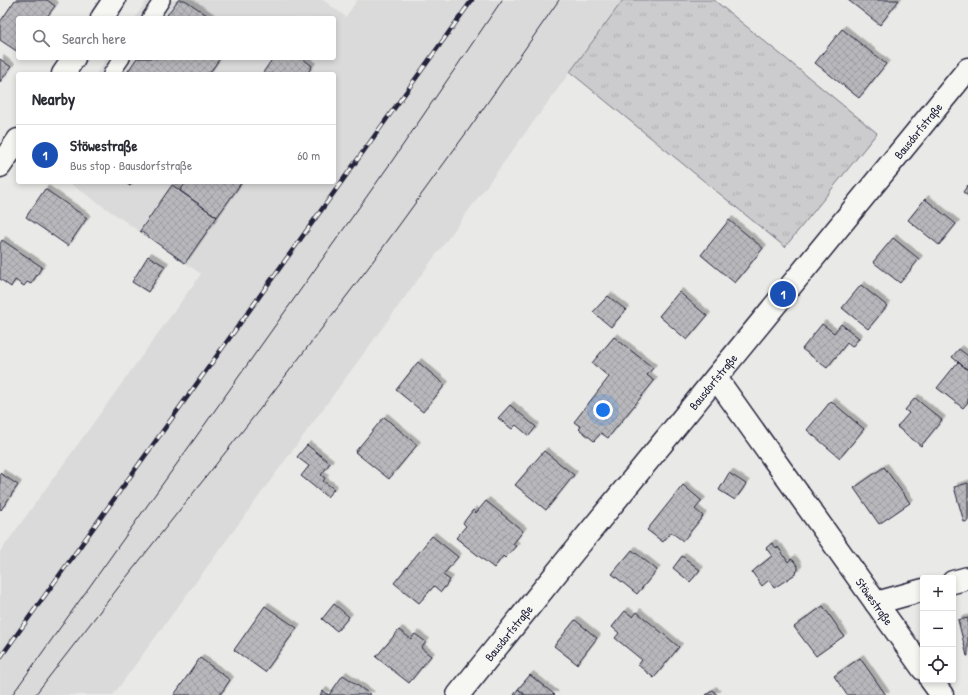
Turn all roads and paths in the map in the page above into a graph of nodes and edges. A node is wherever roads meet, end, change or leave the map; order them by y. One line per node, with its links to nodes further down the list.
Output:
1 (114, 0): 3 (street)
2 (162, 0): 4 (lane)
3 (103, 16)
4 (151, 16)
5 (73, 60): 8 (street)
6 (121, 60): 9 (lane)
7 (968, 69): 12 (street, Bausdorfstraße)
8 (64, 72)
9 (112, 72)
10 (16, 143): 11 (street)
11 (0, 166)
12 (716, 378): 16 (street, Stöwestraße); 19 (street, Bausdorfstraße)
13 (968, 578): 14 (street)
14 (956, 581)
15 (920, 591): 16 (street)
16 (876, 603): 17 (street, Stöwestraße)
17 (920, 665)
18 (933, 683): 20 (street)
19 (458, 695)
20 (942, 695)

